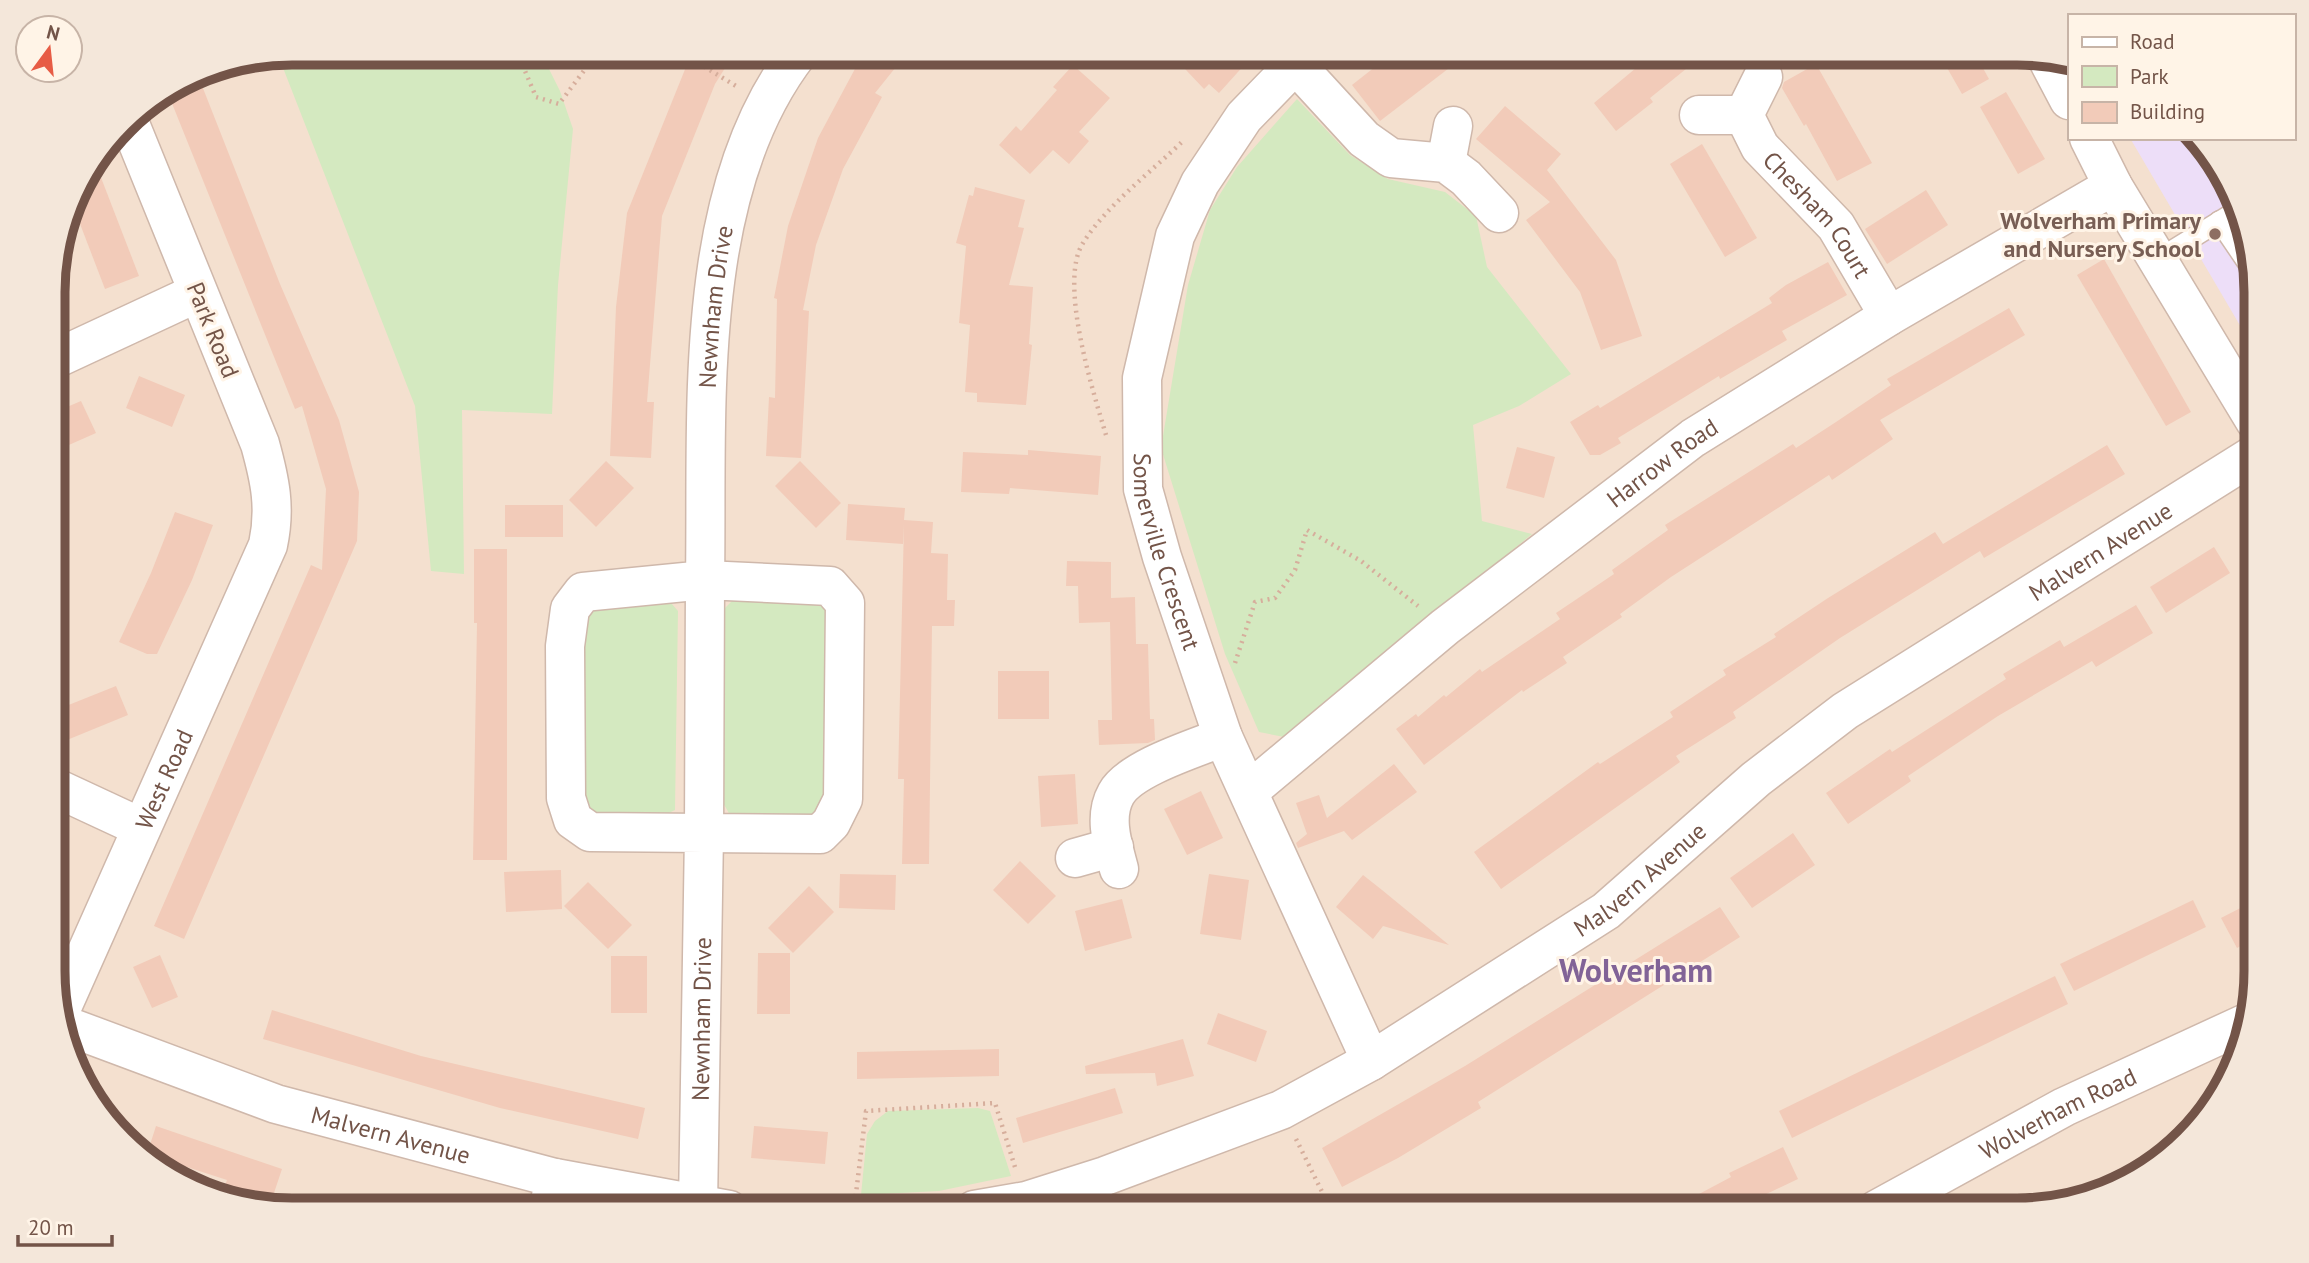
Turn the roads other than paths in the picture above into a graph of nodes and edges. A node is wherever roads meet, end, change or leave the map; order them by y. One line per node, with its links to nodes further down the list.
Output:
1 (791, 65): 25 (street, Newnham Drive)
2 (1287, 65): 26 (street, Somerville Crescent)
3 (1302, 65): 12 (street)
4 (2052, 68): 6 (street)
5 (1763, 77): 8 (street)
6 (2068, 98)
7 (1699, 115): 8 (street)
8 (1744, 115): 20 (street, Chesham Court)
9 (1453, 126): 12 (street)
10 (132, 130): 19 (street, Park Road)
11 (2090, 140): 13 (street)
12 (1446, 163): 14 (street)
13 (2113, 186): 18 (street); 20 (street, Harrow Road)
14 (1499, 213)
15 (2230, 215): 16 (lane)
16 (2219, 222): 17 (lane); 18 (lane)
17 (2240, 253)
18 (2158, 260): 22 (street)
19 (197, 293): 21 (street); 24 (street, Park Road)
20 (1889, 316): 27 (street, Harrow Road)
21 (65, 354)
22 (2244, 403)
23 (2244, 461): 35 (street, Malvern Avenue)
24 (268, 545): 29 (street, West Road)
25 (705, 580): 30 (street, Newnham Drive); 30 (street); 30 (street)
26 (1223, 737): 27 (street, Somerville Crescent); 31 (street)
27 (1249, 791): 35 (street, Somerville Crescent)
28 (65, 792): 29 (street)
29 (140, 827): 32 (street, West Road)
30 (704, 833): 38 (street, Newnham Drive)
31 (1075, 858)
32 (67, 996)
33 (2237, 1027): 40 (street, Wolverham Road)
34 (72, 1028): 36 (street, Malvern Avenue)
35 (1371, 1061): 39 (street, Malvern Avenue)
36 (552, 1194): 37 (street, Malvern Avenue)
37 (598, 1198)
38 (713, 1198)
39 (1036, 1198)
40 (1898, 1198)

